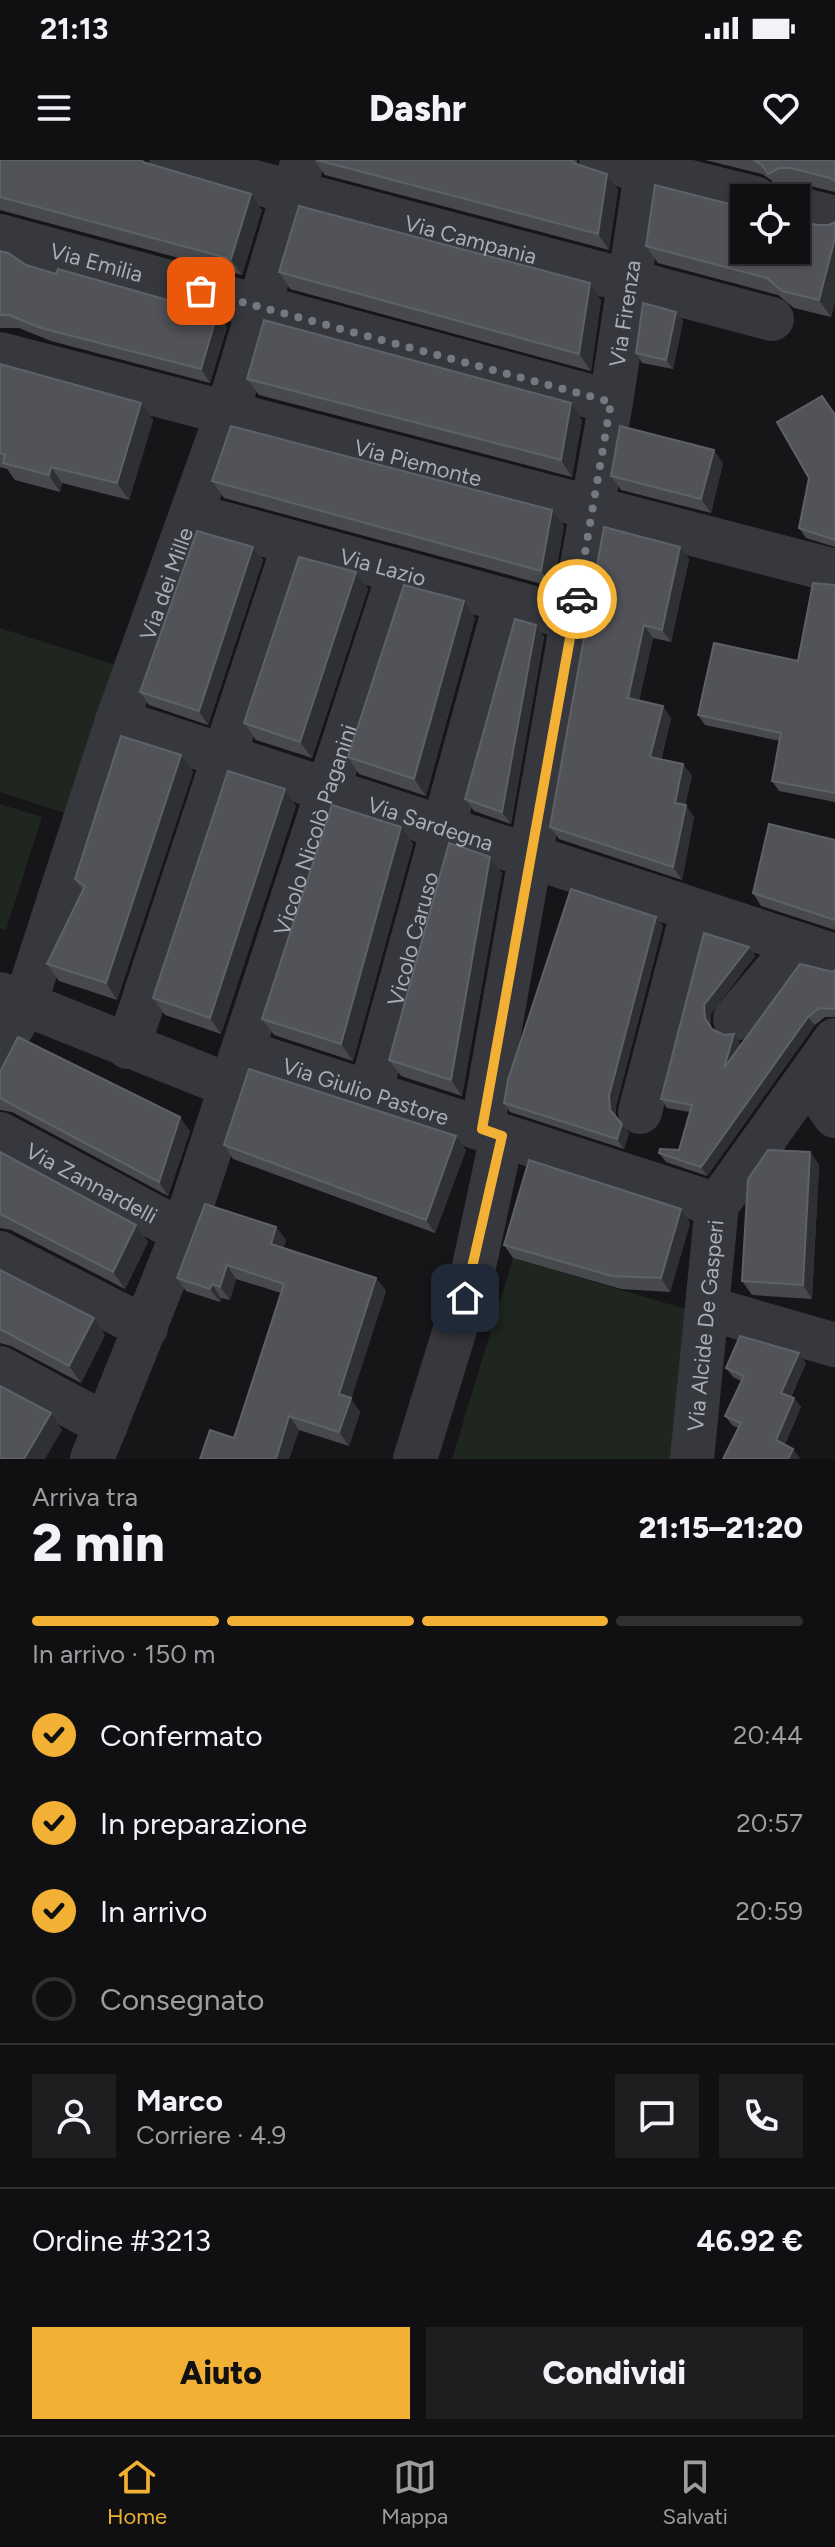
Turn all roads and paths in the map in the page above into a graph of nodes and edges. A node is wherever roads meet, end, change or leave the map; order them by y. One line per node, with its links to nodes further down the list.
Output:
1 (171, 160): 4 (street, Via Campania)
2 (601, 160): 3 (street)
3 (647, 165): 5 (street); 9 (street, Via Firenza)
4 (297, 176): 9 (street, Via Campania); 10 (street, Via dei Mille)
5 (730, 190)
6 (810, 212): 7 (street)
7 (835, 218)
8 (0, 236): 10 (street, Via Emilia)
9 (629, 281): 11 (street, Via Campania); 13 (street, Via Firenza)
10 (258, 306): 13 (street, Via Emilia); 14 (street, Via dei Mille)
11 (772, 319)
12 (0, 354): 14 (street, Via Piemonte)
13 (611, 402): 15 (street, Via Firenza)
14 (227, 414): 15 (street, Via Piemonte); 16 (street, Via dei Mille)
15 (591, 510): 18 (street, Via Piemonte); 21 (street, Via Firenza)
16 (192, 515): 17 (street, Via Lazio); 22 (street, Via dei Mille)
17 (294, 545): 19 (street, Via Lazio); 23 (street)
18 (835, 571)
19 (399, 573): 20 (street, Via Lazio); 24 (street, Vicolo Nicolò Paganini)
20 (506, 601): 21 (street, Via Lazio); 25 (street, Vicolo Caruso)
21 (574, 619): 26 (street, Via Firenza)
22 (117, 721): 23 (street, Via Sardegna); 29 (street, Via dei Mille)
23 (224, 756): 24 (street, Via Sardegna); 32 (street)
24 (328, 791): 25 (street, Via Sardegna); 34 (street, Vicolo Nicolò Paganini)
25 (446, 829): 26 (street, Via Sardegna); 36 (street, Vicolo Caruso)
26 (530, 857): 27 (street, Via Sardegna); 39 (street, Via Firenza)
27 (693, 910): 28 (street, Via Sardegna); 37 (street)
28 (816, 950): 30 (street)
29 (12, 1001): 32 (street); 33 (street, Via dei Mille)
30 (735, 1019)
31 (835, 1040): 35 (street, Via Alcide De Gasperi)
32 (128, 1047): 34 (street)
33 (0, 1048)
34 (238, 1070): 36 (street, Via Giulio Pastore); 42 (street, Vicolo Nicolò Paganini)
35 (808, 1078): 38 (street); 41 (street, Via Alcide De Gasperi)
36 (370, 1093): 39 (street, Via Giulio Pastore)
37 (640, 1112)
38 (835, 1116)
39 (492, 1132): 41 (street, Via Giulio Pastore); 49 (street, Via Firenza)
40 (0, 1134): 42 (street, Via Zannardelli)
41 (717, 1205): 44 (street, Via Alcide De Gasperi)
42 (183, 1232): 45 (street, Vicolo Nicolò Paganini)
43 (0, 1253): 45 (street)
44 (707, 1308): 46 (street); 50 (street, Via Alcide De Gasperi)
45 (146, 1328): 48 (street, Vicolo Nicolò Paganini)
46 (835, 1345)
47 (0, 1368): 48 (street)
48 (99, 1442)
49 (415, 1459)
50 (692, 1459)

